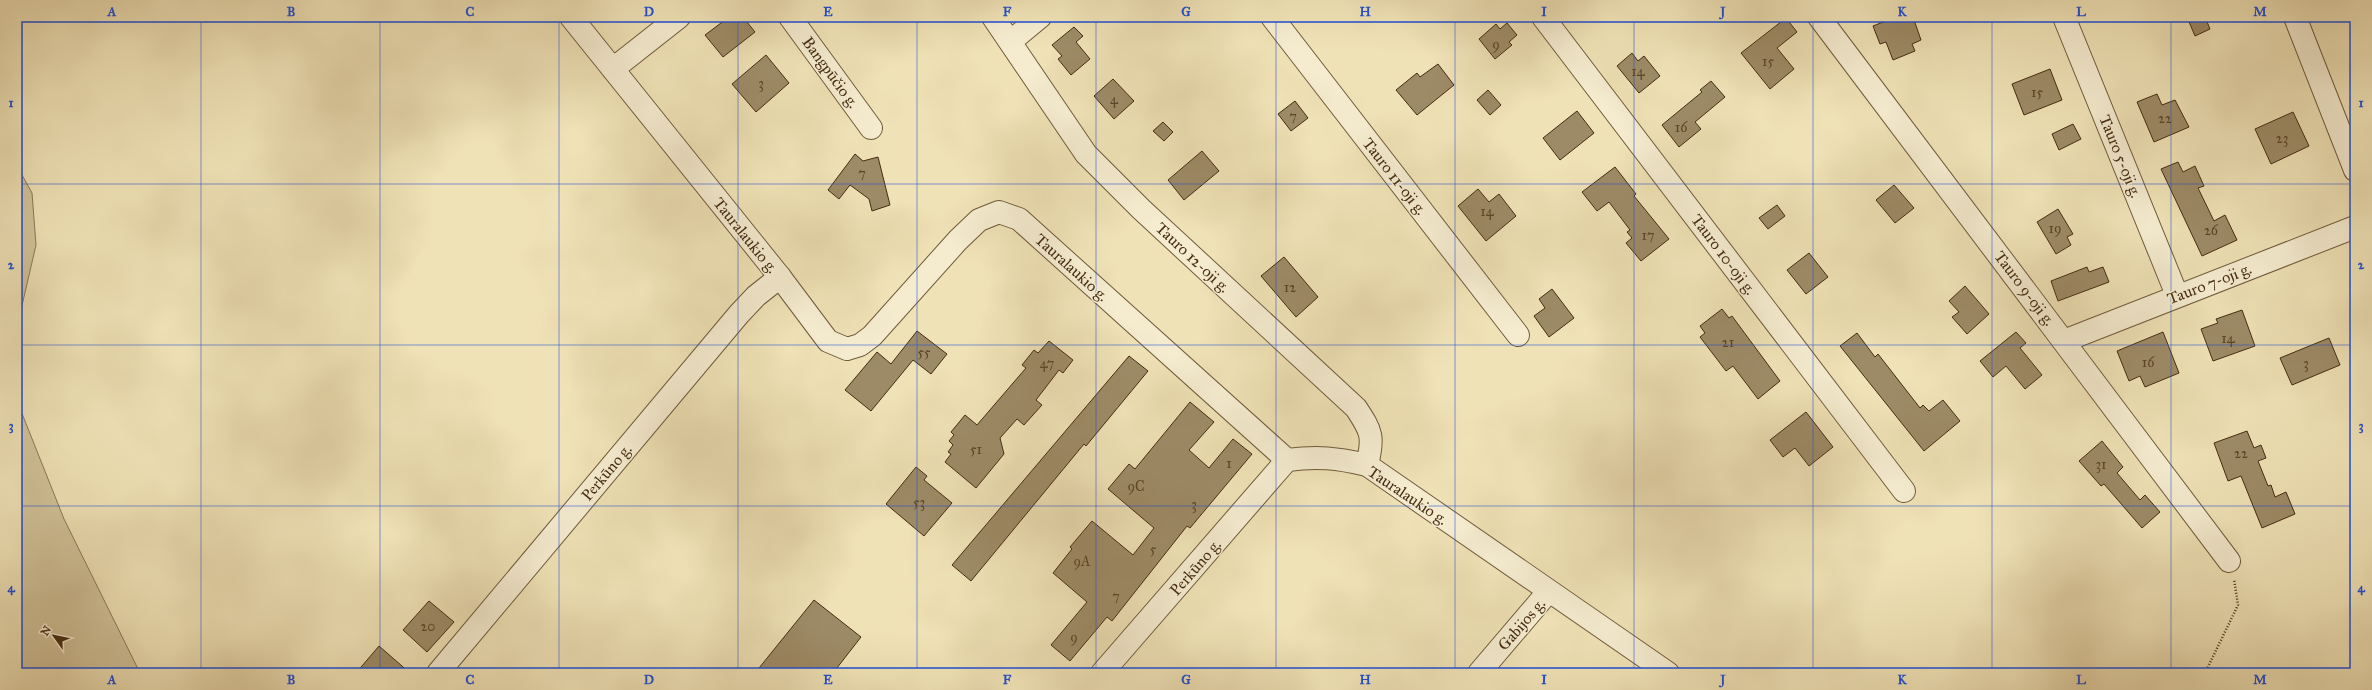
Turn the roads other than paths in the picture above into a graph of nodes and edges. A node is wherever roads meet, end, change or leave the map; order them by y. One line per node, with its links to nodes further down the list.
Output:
1 (571, 17): 12 (street, Tauralaukio g.)
2 (679, 17): 12 (street)
3 (790, 17): 13 (street, Bangpūčio g.)
4 (992, 17): 11 (street, Tauro 12-oji g.)
5 (1040, 17): 11 (street)
6 (1272, 17): 18 (street, Tauro 11-oji g.)
7 (1543, 17): 22 (street, Tauro 10-oji g.)
8 (1819, 17): 19 (street, Tauro 9-oji g.)
9 (2064, 17): 17 (street, Tauro 5-oji g.)
10 (2296, 17): 14 (street)
11 (1011, 41): 21 (street, Tauro 12-oji g.)
12 (613, 68): 16 (street, Tauralaukio g.)
13 (871, 128)
14 (2355, 170)
15 (2355, 227): 17 (street, Tauro 7-oji g.)
16 (780, 278): 20 (street, Tauralaukio g.); 25 (street, Perkūno g.)
17 (2177, 295): 19 (street, Tauro 7-oji g.)
18 (1518, 335)
19 (2064, 340): 23 (street, Tauro 9-oji g.)
20 (1287, 460): 21 (street, Tauralaukio g.); 26 (street, Perkūno g.)
21 (1367, 466): 24 (street, Tauralaukio g.)
22 (1904, 491)
23 (2231, 568)
24 (1548, 592): 27 (street, Gabijos g.); 28 (street, Tauralaukio g.)
25 (438, 673)
26 (1102, 673)
27 (1479, 673)
28 (1668, 673)

